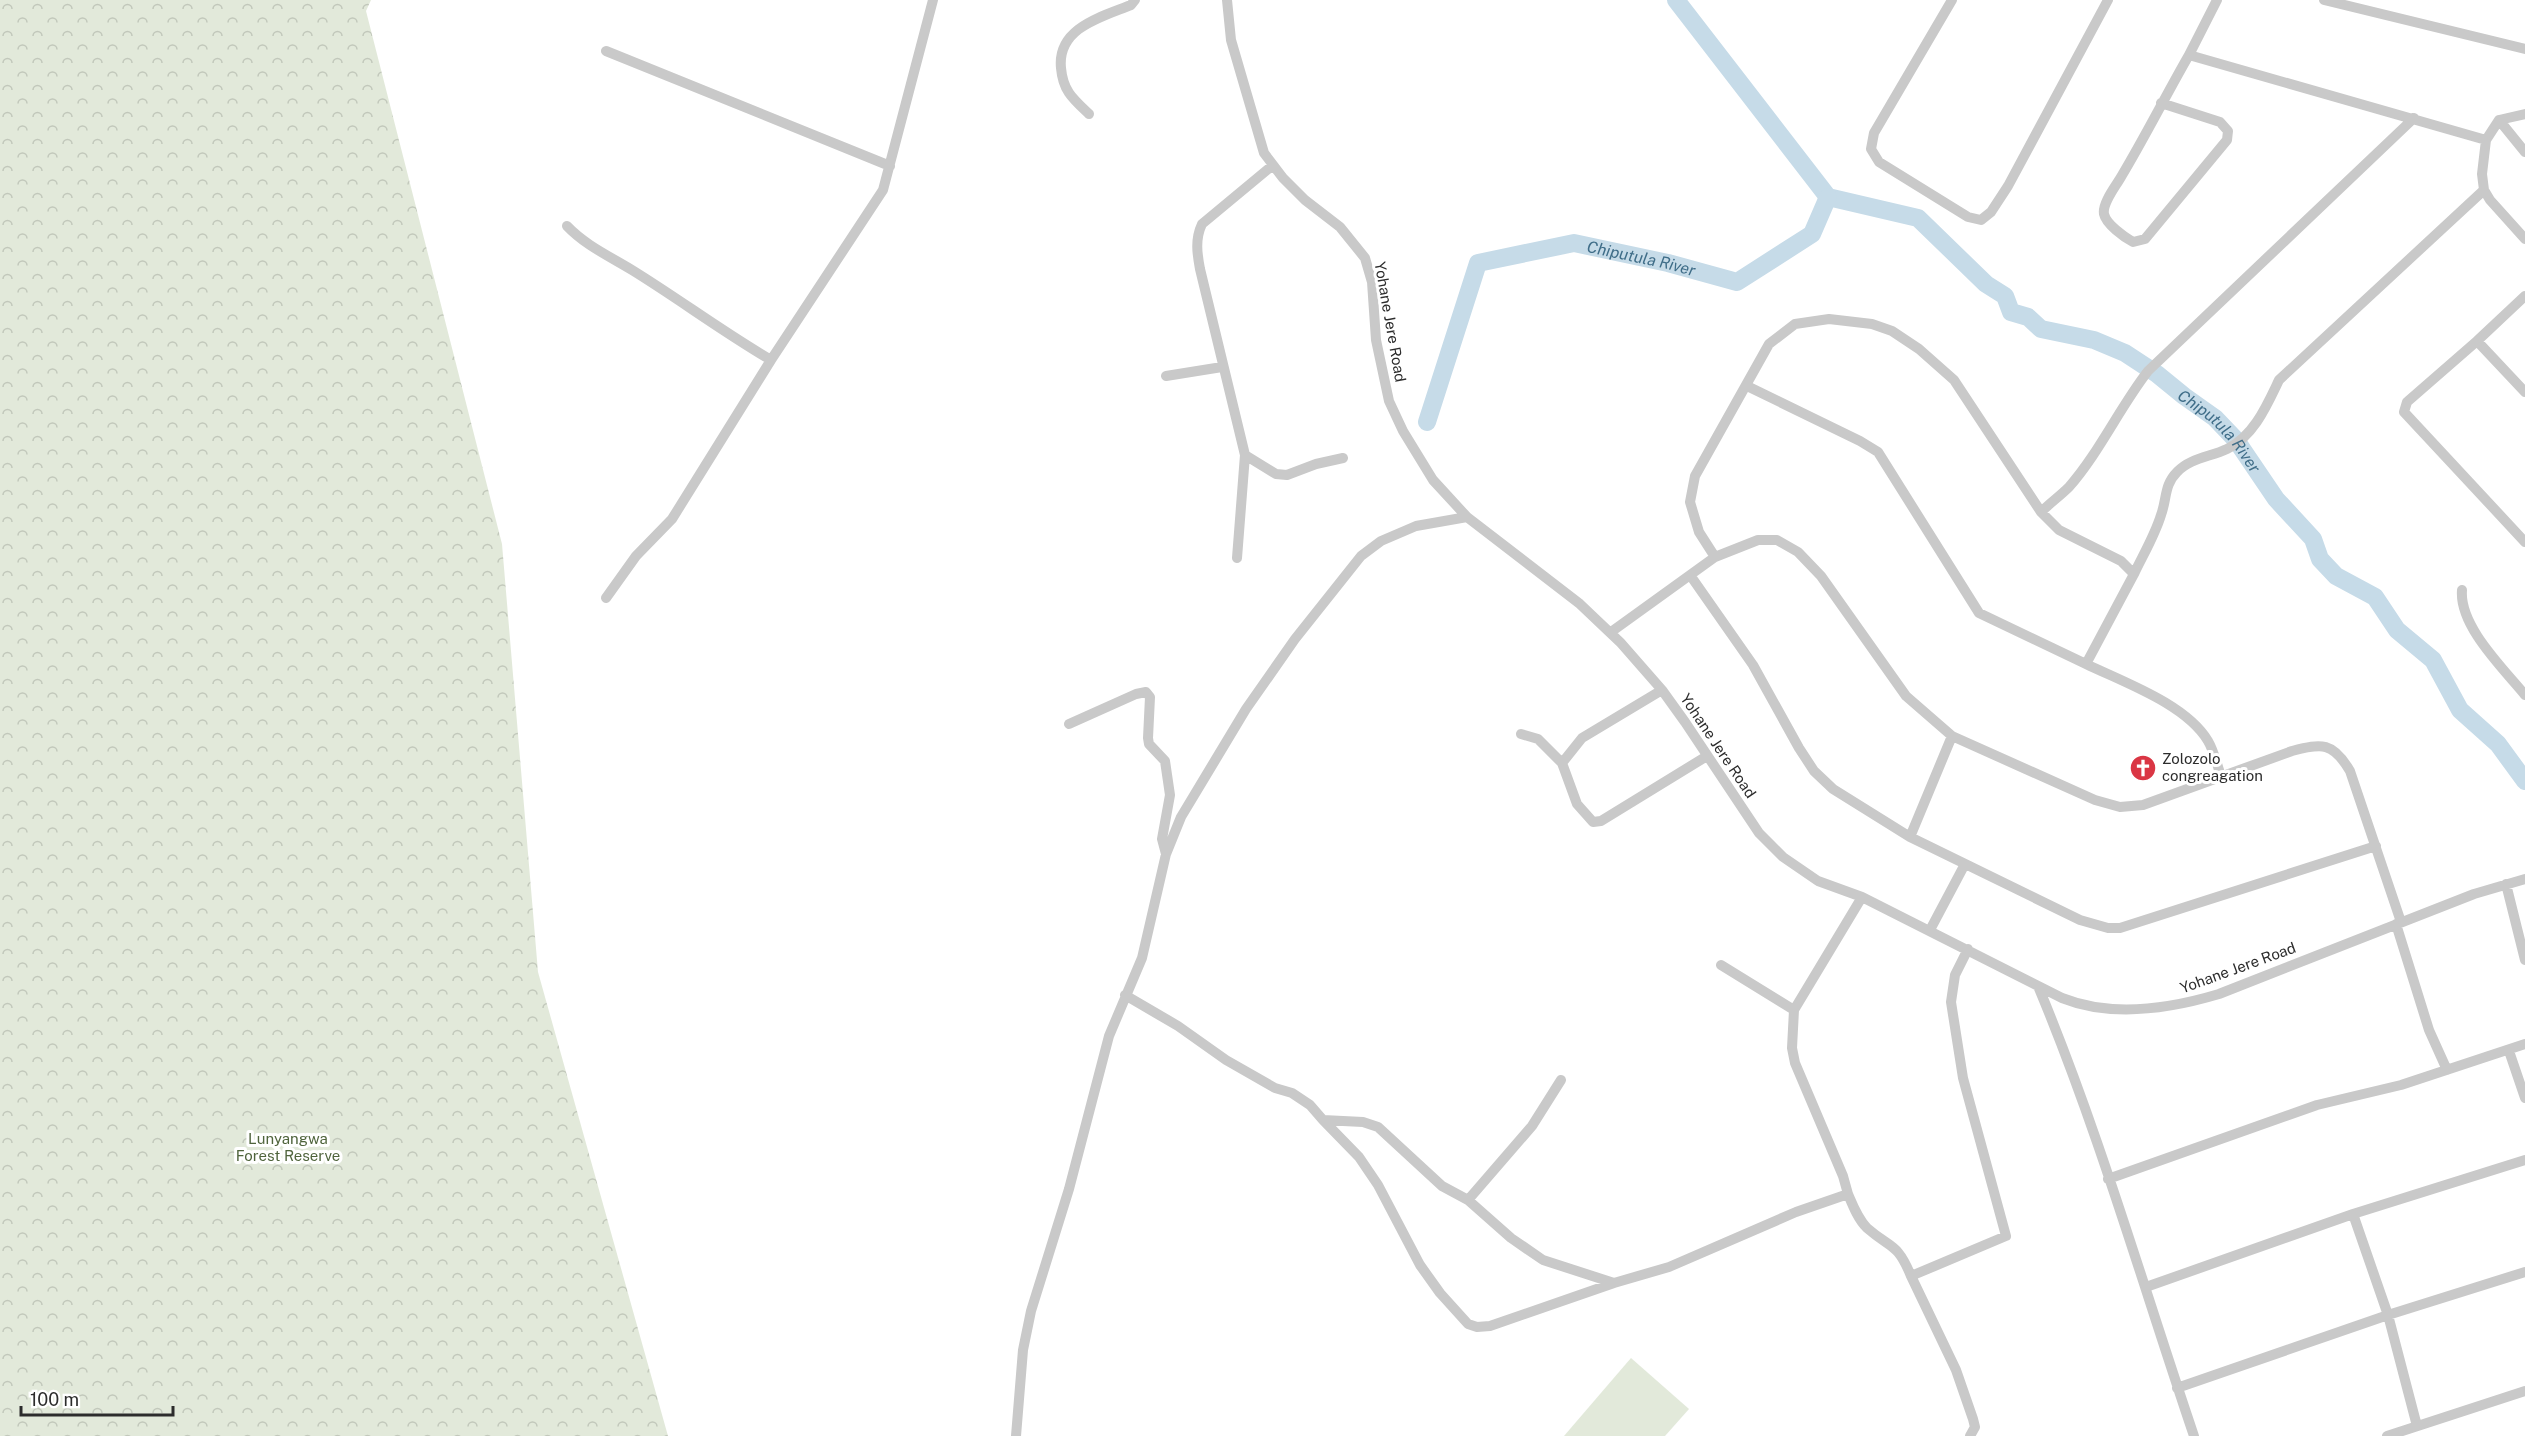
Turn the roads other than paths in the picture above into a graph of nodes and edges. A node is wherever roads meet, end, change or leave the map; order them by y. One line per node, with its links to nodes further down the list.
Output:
1 (933, 0): 19 (street)
2 (1135, 0): 12 (street)
3 (1227, 0): 18 (street, Yohane Jere Road)
4 (1952, 0): 5 (street)
5 (2108, 0)
6 (2217, 0): 10 (street)
7 (2324, 0): 8 (street)
8 (2525, 50)
9 (606, 51): 19 (street)
10 (2188, 55): 11 (street); 14 (street)
11 (2161, 103): 11 (street)
12 (1089, 114)
13 (2525, 114): 15 (street)
14 (2414, 118): 16 (street); 32 (street)
15 (2499, 120): 16 (street); 17 (street)
16 (2486, 140): 20 (street)
17 (2525, 152)
18 (1273, 165): 26 (street); 33 (street, Yohane Jere Road)
19 (890, 166): 25 (street)
20 (2484, 190): 22 (street); 37 (street)
21 (567, 226): 25 (street)
22 (2525, 239)
23 (2525, 296): 24 (street)
24 (2477, 341): 29 (street); 34 (street)
25 (771, 360): 40 (street)
26 (1222, 367): 27 (street); 30 (street)
27 (1166, 376)
28 (1747, 386): 32 (street); 35 (street); 42 (street)
29 (2525, 392)
30 (1245, 455): 31 (street); 36 (street)
31 (1342, 458)
32 (2041, 512): 37 (street)
33 (1467, 517): 41 (street, Yohane Jere Road); 53 (street)
34 (2525, 542)
35 (1715, 556): 38 (street); 47 (street)
36 (1237, 558)
37 (2134, 574): 42 (street)
38 (1690, 575): 41 (street); 51 (street)
39 (2462, 590): 44 (street)
40 (606, 598)
41 (1611, 632): 43 (street, Yohane Jere Road)
42 (2086, 664): 50 (street)
43 (1662, 690): 48 (street, Yohane Jere Road); 49 (street)
44 (2525, 695)
45 (1069, 724): 53 (street)
46 (1521, 734): 49 (street)
47 (1952, 736): 50 (street); 51 (street)
48 (1707, 756): 49 (street); 57 (street, Yohane Jere Road)
49 (1562, 763)
50 (2221, 776): 52 (street)
51 (1910, 837): 54 (street)
52 (2376, 846): 54 (street); 58 (street)
53 (1166, 854): 64 (street)
54 (1965, 864): 59 (street)
55 (2525, 879): 56 (street, Yohane Jere Road)
56 (2506, 884): 58 (street, Yohane Jere Road); 61 (street)
57 (1862, 897): 59 (street, Yohane Jere Road); 65 (street)
58 (2398, 923): 63 (street, Yohane Jere Road); 68 (street)
59 (1930, 930): 60 (street, Yohane Jere Road)
60 (1968, 949): 63 (street, Yohane Jere Road); 78 (street)
61 (2525, 960)
62 (1721, 965): 65 (street)
63 (2038, 986): 73 (street)
64 (1125, 995): 71 (street); 85 (street)
65 (1794, 1010): 74 (street)
66 (2525, 1044): 67 (street)
67 (2509, 1051): 68 (street); 70 (street)
68 (2447, 1070): 73 (street)
69 (1561, 1080): 75 (street)
70 (2525, 1098)
71 (1323, 1120): 75 (street); 79 (street)
72 (2525, 1160): 76 (street)
73 (2108, 1179): 80 (street)
74 (1848, 1194): 78 (street); 79 (street)
75 (1468, 1200): 79 (street)
76 (2353, 1214): 80 (street); 81 (street)
77 (2525, 1272): 81 (street)
78 (1911, 1276): 86 (street)
79 (1614, 1283)
80 (2146, 1287): 82 (street)
81 (2388, 1315): 82 (street); 84 (street)
82 (2177, 1388): 87 (street)
83 (2525, 1391): 84 (street)
84 (2416, 1426): 88 (street)
85 (1016, 1436)
86 (1970, 1436)
87 (2193, 1436)
88 (2387, 1436)

